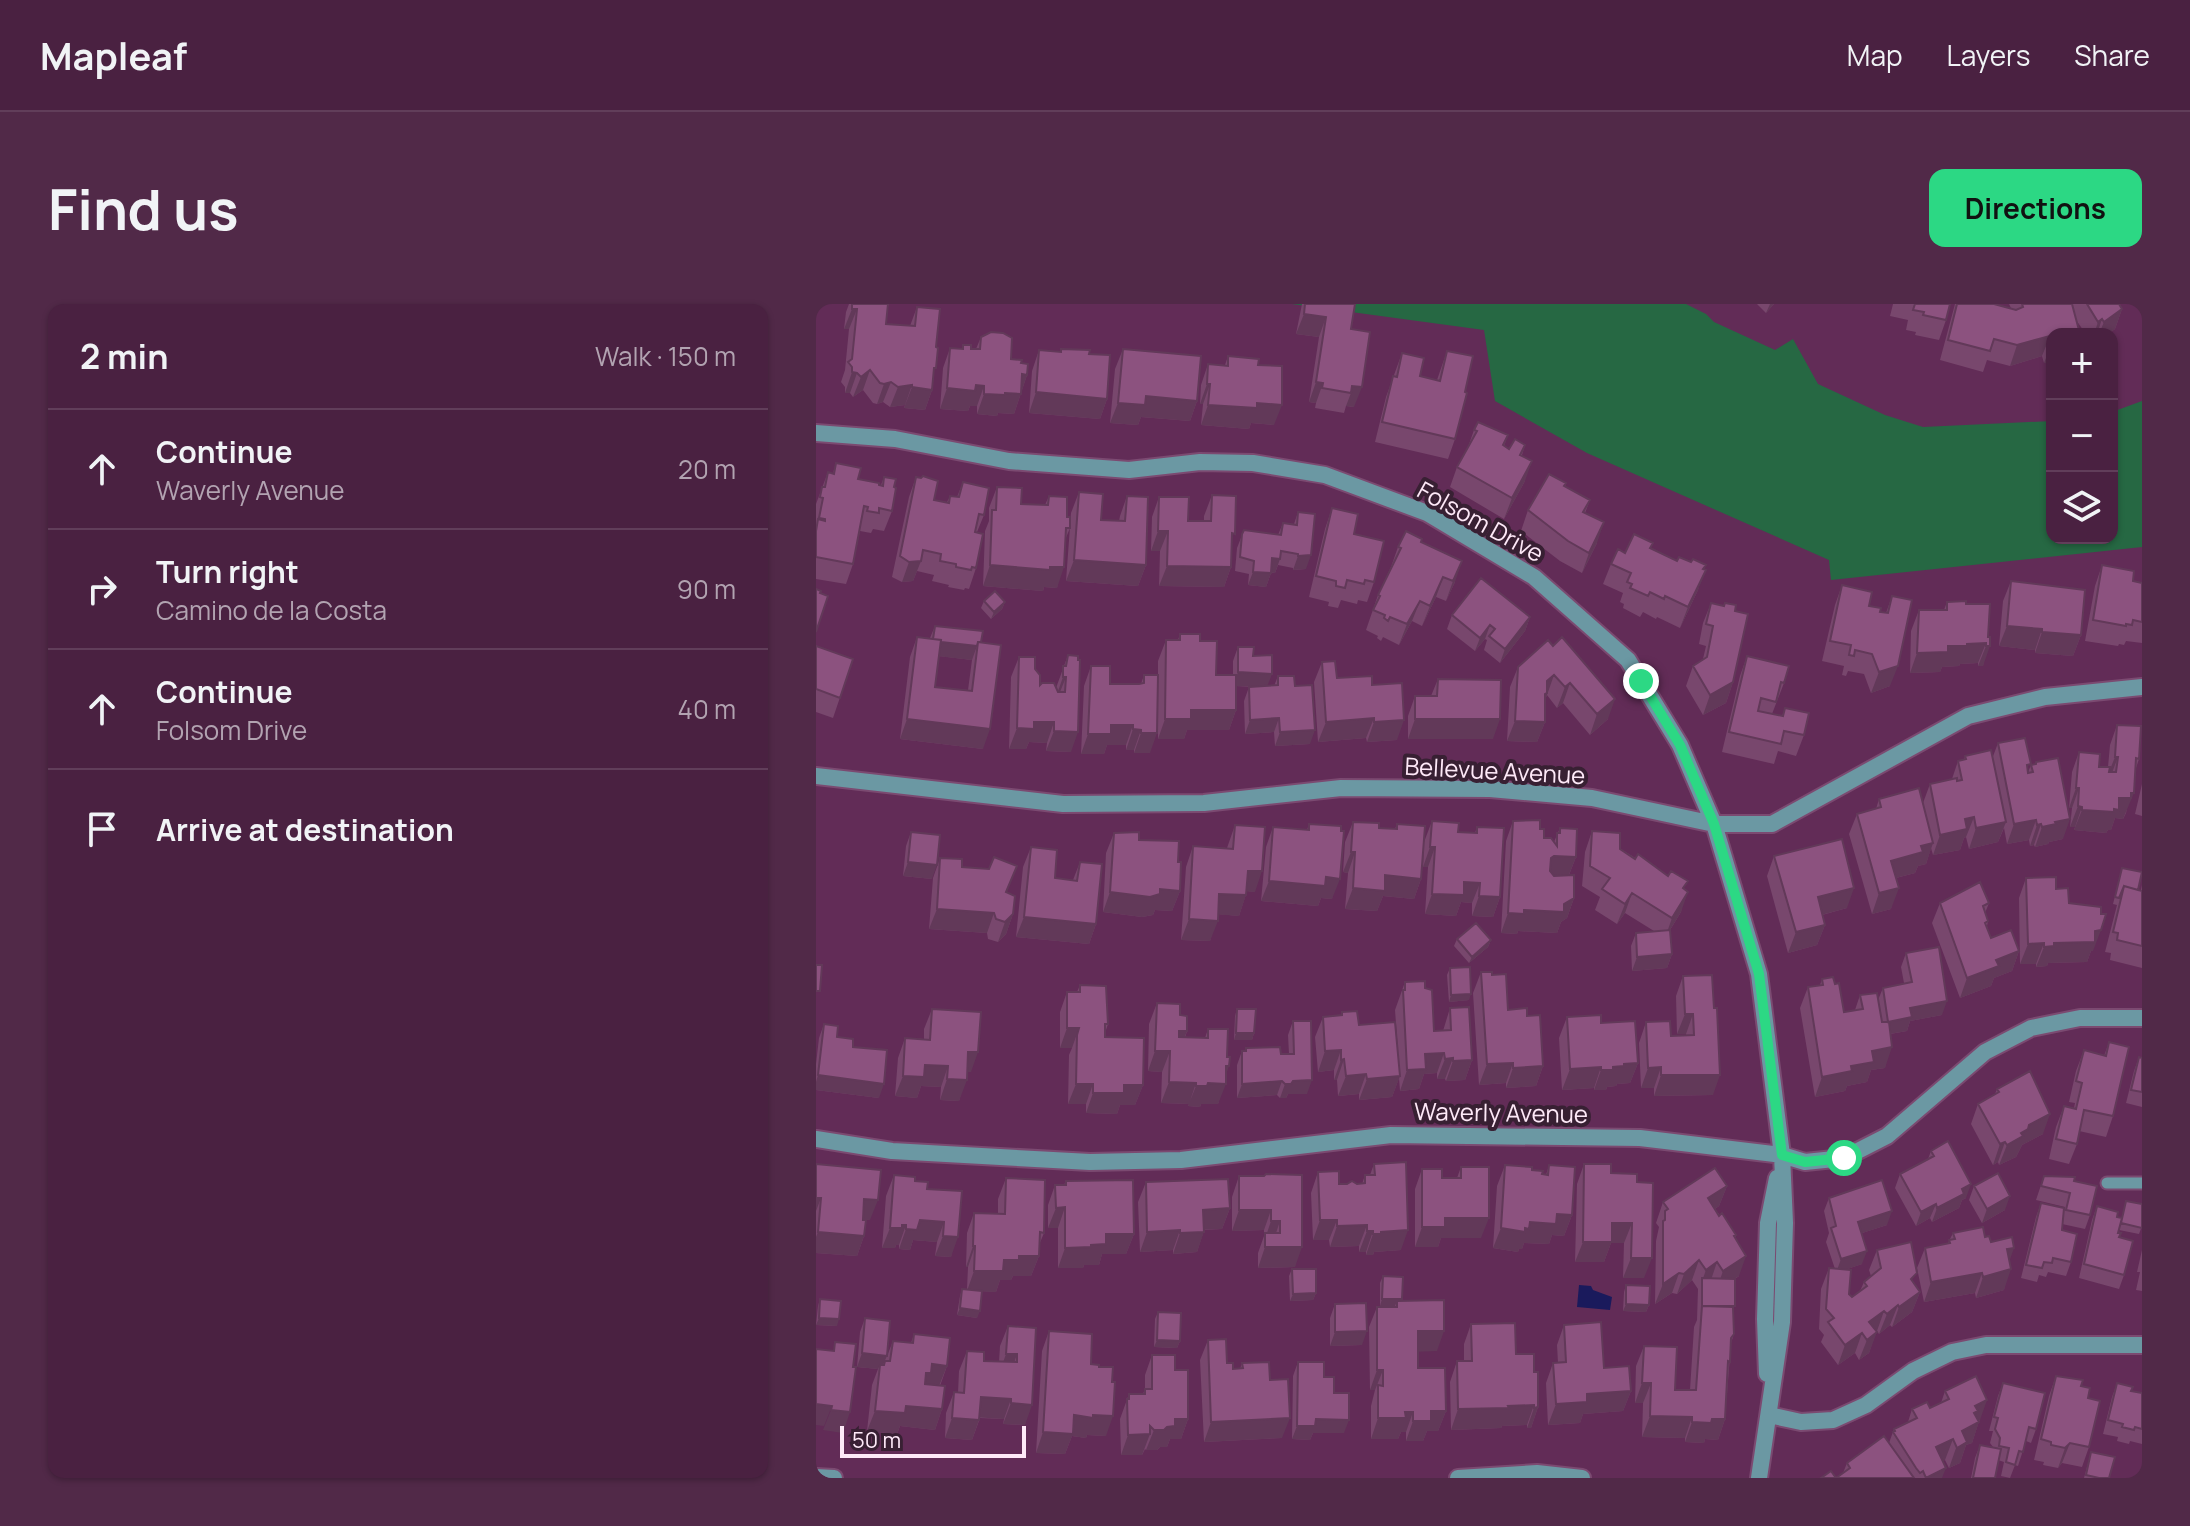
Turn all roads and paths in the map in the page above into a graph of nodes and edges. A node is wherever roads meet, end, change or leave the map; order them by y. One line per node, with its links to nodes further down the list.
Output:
1 (816, 433): 4 (street, Folsom Drive)
2 (2142, 687): 4 (street, Bellevue Avenue)
3 (816, 776): 4 (street, Bellevue Avenue)
4 (1714, 824): 7 (street, Folsom Drive)
5 (2142, 1018): 7 (street, Waverly Avenue)
6 (816, 1139): 7 (street, Waverly Avenue)
7 (1782, 1155): 11 (street, Folsom Drive)
8 (2107, 1183): 9 (lane)
9 (2142, 1183)
10 (2142, 1345): 11 (street)
11 (1769, 1415): 16 (street, Folsom Drive)
12 (816, 1477): 13 (street)
13 (834, 1478)
14 (1458, 1478): 15 (street)
15 (1582, 1478)
16 (1759, 1478)

